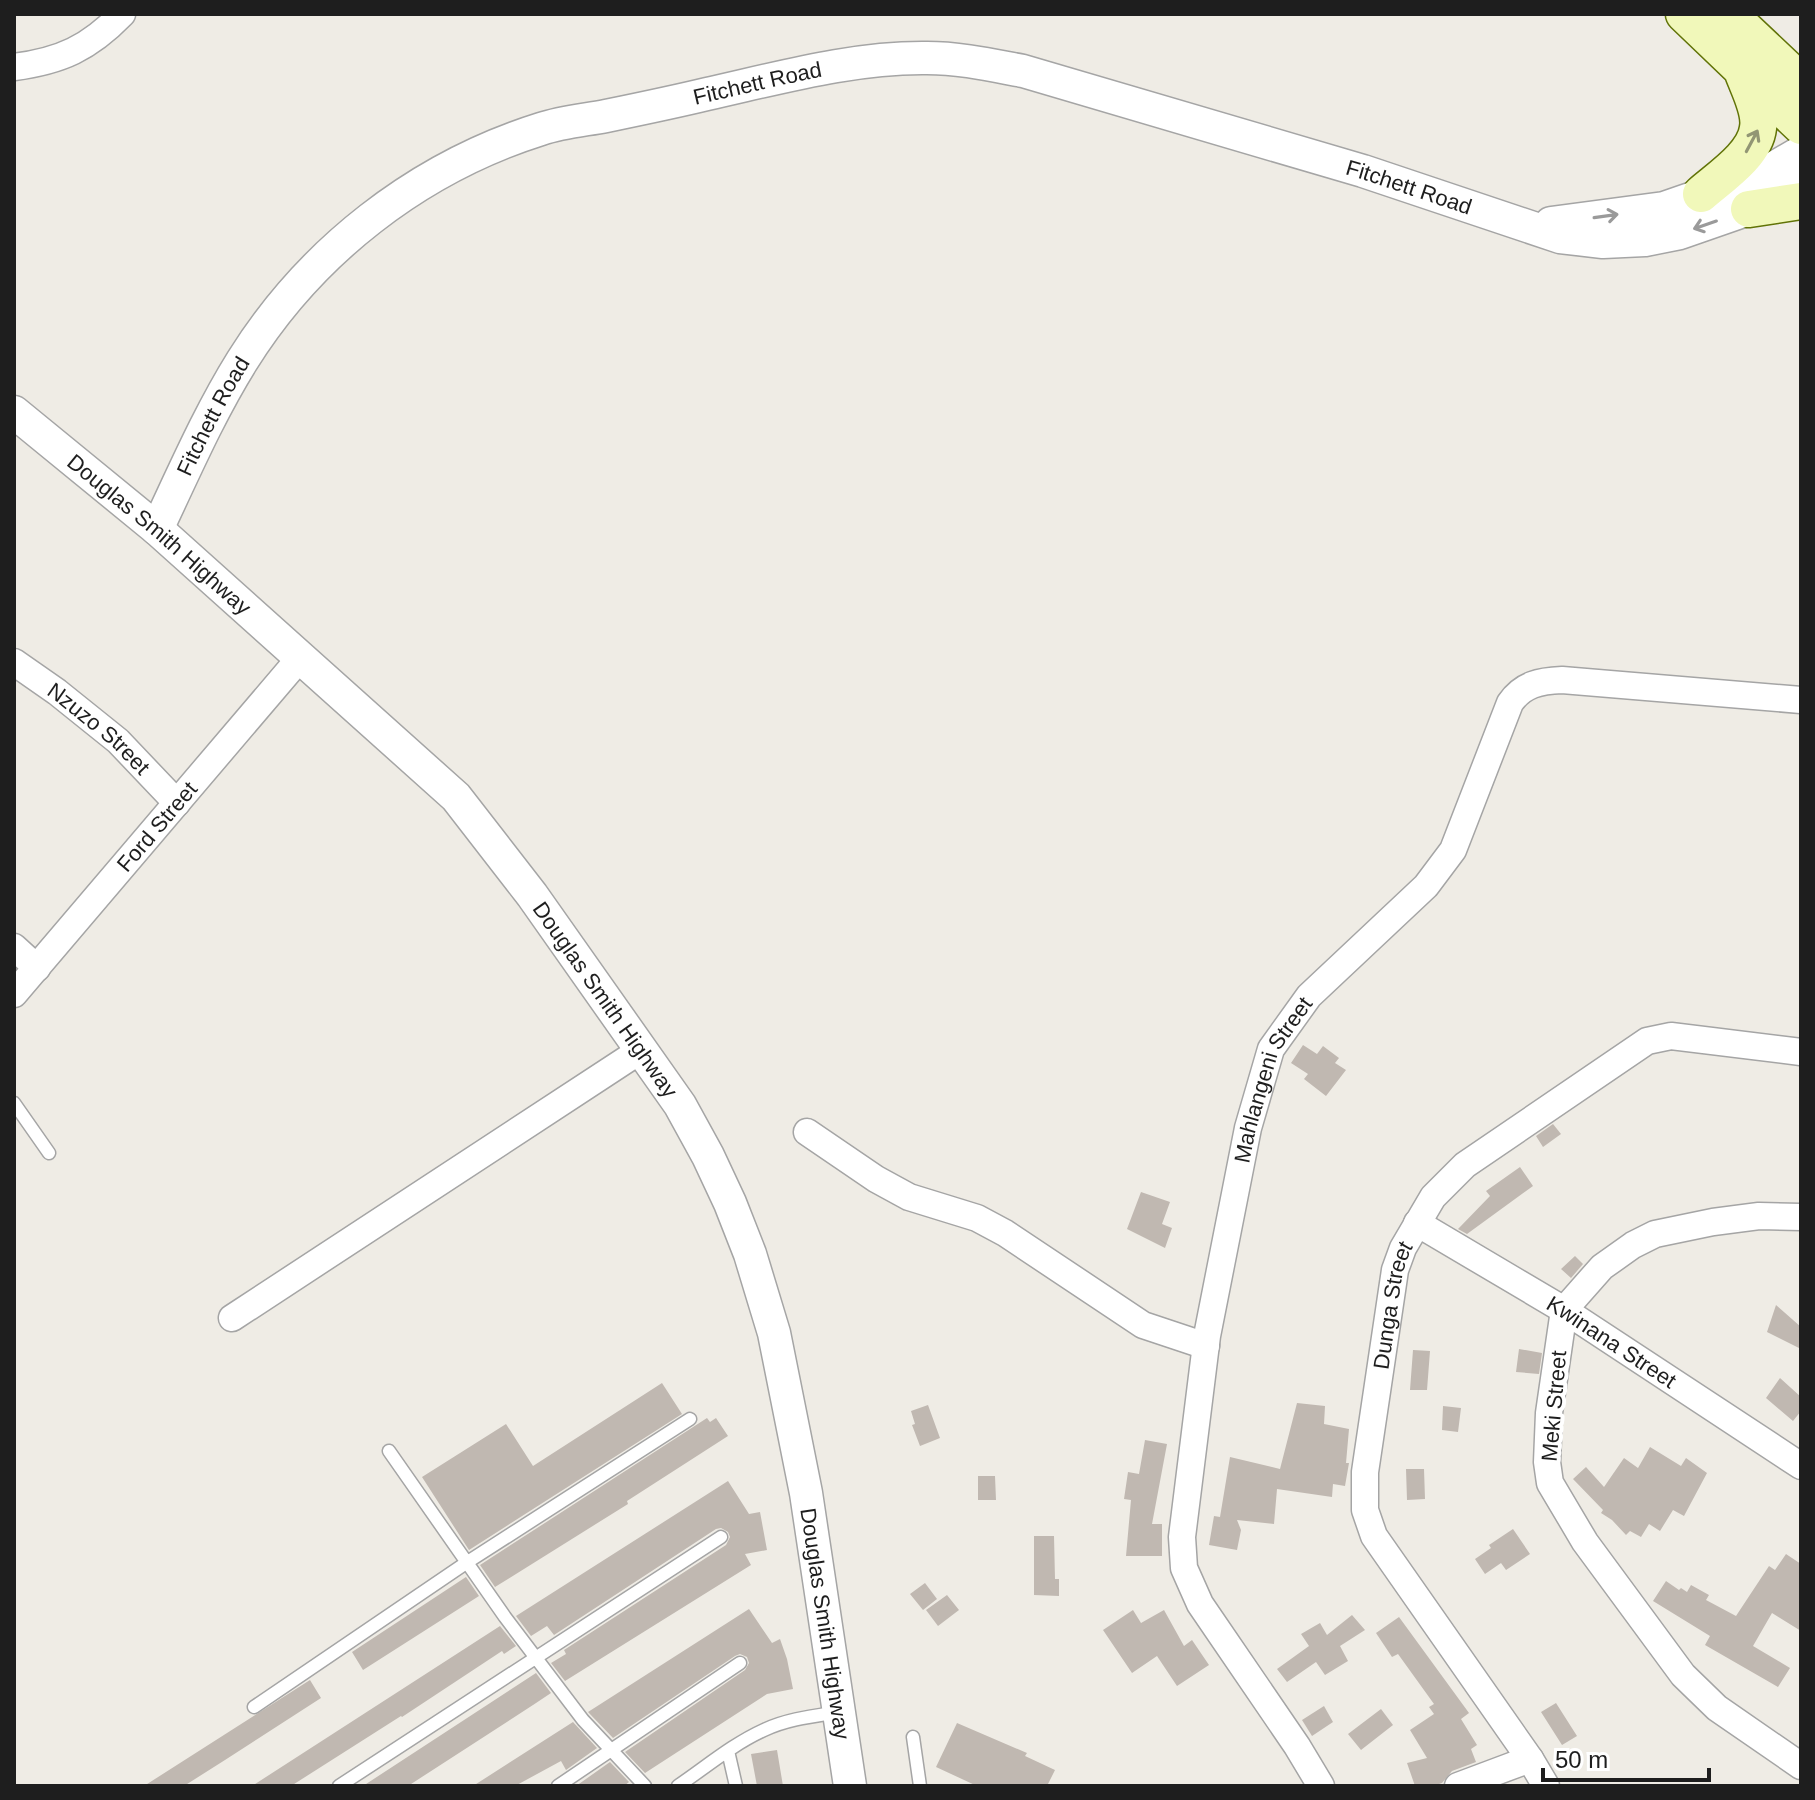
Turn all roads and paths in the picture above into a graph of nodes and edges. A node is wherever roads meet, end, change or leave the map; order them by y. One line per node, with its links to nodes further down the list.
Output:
1 (122, 14): 6 (street)
2 (1684, 14): 4 (main road)
3 (1729, 14): 4 (main road)
4 (1753, 58): 5 (main road); 7 (main road); 8 (main road); 11 (main road, one-way to 4)
5 (1801, 63)
6 (14, 67)
7 (1801, 82)
8 (1801, 126)
9 (1801, 152): 11 (street, Fitchett Road)
10 (1801, 181): 13 (street, Fitchett Road)
11 (1701, 194): 14 (street, Fitchett Road, one-way to 11)
12 (1801, 201): 13 (main road)
13 (1749, 209): 14 (street, Fitchett Road, one-way to 14)
14 (1528, 226): 16 (street, Fitchett Road)
15 (14, 412): 16 (street, Douglas Smith Highway)
16 (157, 529): 17 (street, Douglas Smith Highway)
17 (300, 658): 20 (street, Ford Street); 24 (street, Douglas Smith Highway)
18 (14, 662): 20 (street, Nzuzo Street)
19 (1801, 700): 33 (street, Mahlangeni Street)
20 (177, 803): 22 (street, Ford Street)
21 (14, 947): 22 (street)
22 (37, 968): 23 (street, Ford Street)
23 (14, 994)
24 (637, 1043): 32 (street); 42 (street, Douglas Smith Highway)
25 (1801, 1052): 30 (street, Dunga Street)
26 (14, 1103): 28 (lane)
27 (807, 1132): 33 (street)
28 (49, 1153)
29 (1801, 1217): 31 (street)
30 (1417, 1223): 31 (street, Kwinana Street); 46 (street, Dunga Street)
31 (1564, 1310): 36 (street, Kwinana Street); 47 (street, Meki Street)
32 (232, 1318)
33 (1206, 1346): 55 (street, Mahlangeni Street)
34 (690, 1419): 38 (lane)
35 (389, 1451): 38 (lane)
36 (1801, 1466)
37 (721, 1537): 39 (lane)
38 (466, 1563): 39 (lane); 41 (lane)
39 (538, 1658): 44 (lane); 48 (lane)
40 (740, 1663): 44 (lane)
41 (254, 1707)
42 (839, 1712): 45 (lane); 53 (street, Douglas Smith Highway)
43 (913, 1737): 54 (lane)
44 (612, 1750): 49 (lane); 50 (lane)
45 (728, 1751): 51 (lane); 52 (lane)
46 (1530, 1759): 56 (street); 57 (street, Dunga Street)
47 (1801, 1766)
48 (339, 1786)
49 (558, 1786)
50 (645, 1786)
51 (678, 1786)
52 (736, 1786)
53 (850, 1786)
54 (920, 1786)
55 (1321, 1786)
56 (1458, 1786)
57 (1546, 1786)

